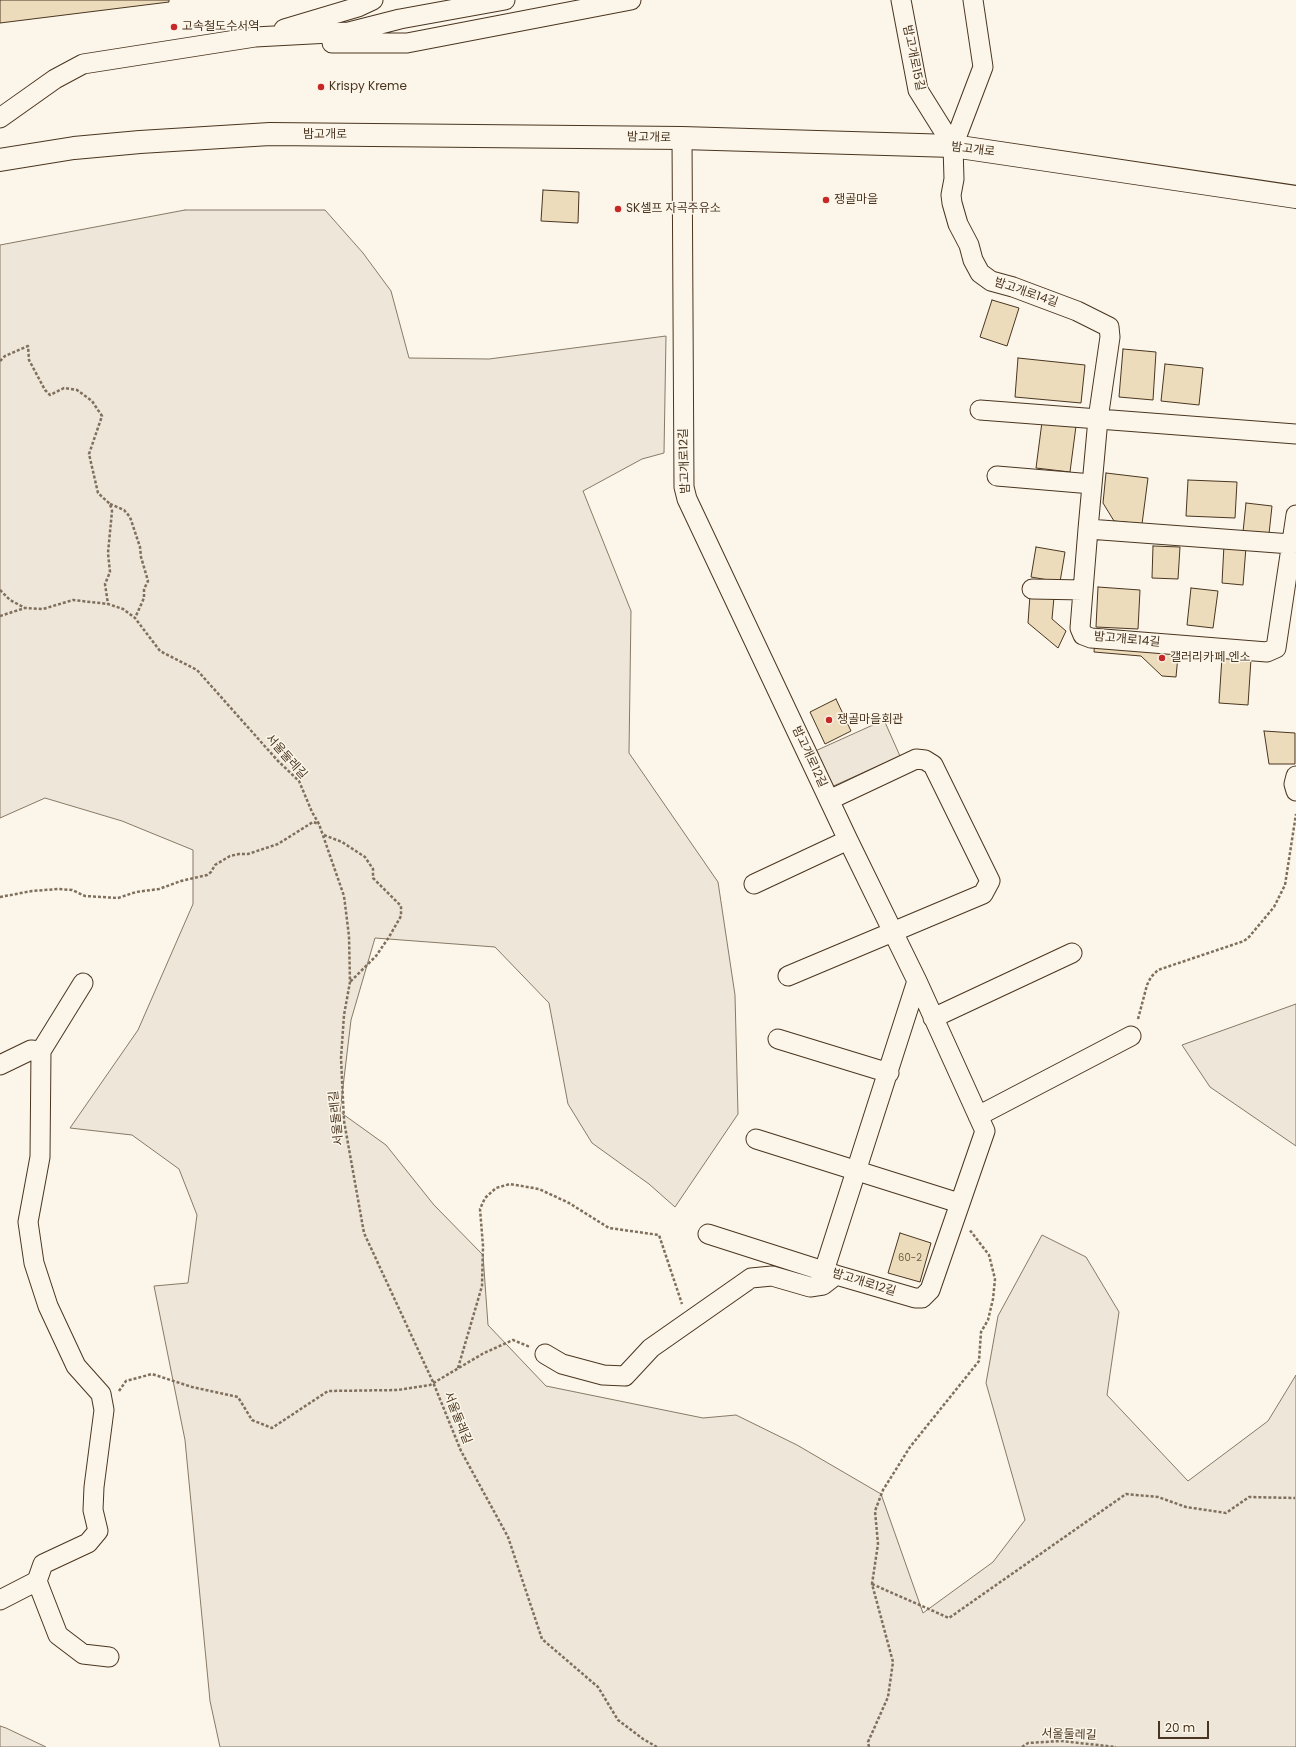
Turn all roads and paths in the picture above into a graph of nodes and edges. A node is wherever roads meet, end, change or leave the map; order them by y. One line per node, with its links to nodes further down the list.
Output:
1 (373, 0): 6 (street)
2 (505, 0): 6 (street)
3 (631, 0): 6 (street)
4 (901, 0): 9 (street, 밤고개로15길)
5 (973, 0): 9 (street)
6 (254, 37): 7 (street)
7 (0, 118)
8 (682, 138): 9 (main road, 밤고개로); 10 (main road, 밤고개로); 31 (street, 밤고개로12길)
9 (953, 146): 11 (main road, 밤고개로); 14 (street, 밤고개로14길)
10 (0, 160)
11 (1296, 197)
12 (0, 361): 18 (path)
13 (980, 410): 14 (street)
14 (1098, 419): 15 (street); 17 (street, 밤고개로14길)
15 (1296, 434)
16 (997, 476): 17 (street)
17 (1092, 484): 20 (street, 밤고개로14길)
18 (110, 504): 25 (path); 28 (path)
19 (1296, 515): 21 (street)
20 (1088, 529): 21 (street); 24 (street, 밤고개로14길)
21 (1291, 544): 24 (street, 밤고개로14길)
22 (1032, 589): 24 (street)
23 (0, 590): 26 (path)
24 (1083, 590)
25 (108, 604): 26 (path, 서울둘레길); 28 (path, 서울둘레길)
26 (25, 608): 27 (path, 서울둘레길)
27 (0, 616)
28 (135, 618): 33 (path, 서울둘레길)
29 (1296, 776): 30 (street)
30 (1296, 791)
31 (829, 800): 35 (street, 밤고개로12길); 38 (street, 밤고개로12길)
32 (1296, 814): 45 (path)
33 (319, 824): 34 (path, 서울둘레길); 37 (path)
34 (323, 835): 42 (path, 서울둘레길); 42 (path)
35 (848, 840): 36 (street); 38 (street, 밤고개로12길)
36 (754, 884)
37 (0, 897)
38 (893, 932): 40 (street); 41 (street, 밤고개로12길)
39 (1072, 953): 44 (street)
40 (788, 976)
41 (918, 981): 44 (street, 밤고개로12길); 49 (street)
42 (350, 982): 59 (path, 서울둘레길)
43 (83, 983): 47 (street)
44 (933, 1018): 50 (street, 밤고개로12길)
45 (1131, 1036): 50 (street)
46 (778, 1039): 49 (street)
47 (41, 1051): 48 (street); 62 (street)
48 (0, 1065)
49 (889, 1073): 52 (street)
50 (978, 1116): 53 (street, 밤고개로12길)
51 (756, 1139): 52 (street)
52 (855, 1171): 53 (street); 55 (street)
53 (958, 1208): 55 (street, 밤고개로12길); 63 (path)
54 (708, 1234): 55 (street, 밤고개로12길)
55 (830, 1273): 56 (street)
56 (688, 1322): 57 (street); 58 (path)
57 (545, 1354): 58 (path)
58 (458, 1368): 59 (path)
59 (433, 1382): 60 (path); 66 (path, 서울둘레길)
60 (118, 1394)
61 (1295, 1498): 63 (path)
62 (37, 1581): 64 (street); 65 (street)
63 (872, 1584): 67 (path)
64 (0, 1600)
65 (109, 1657)
66 (657, 1747)
67 (869, 1747)
68 (1022, 1747): 69 (path, 서울둘레길)
69 (1116, 1747)

